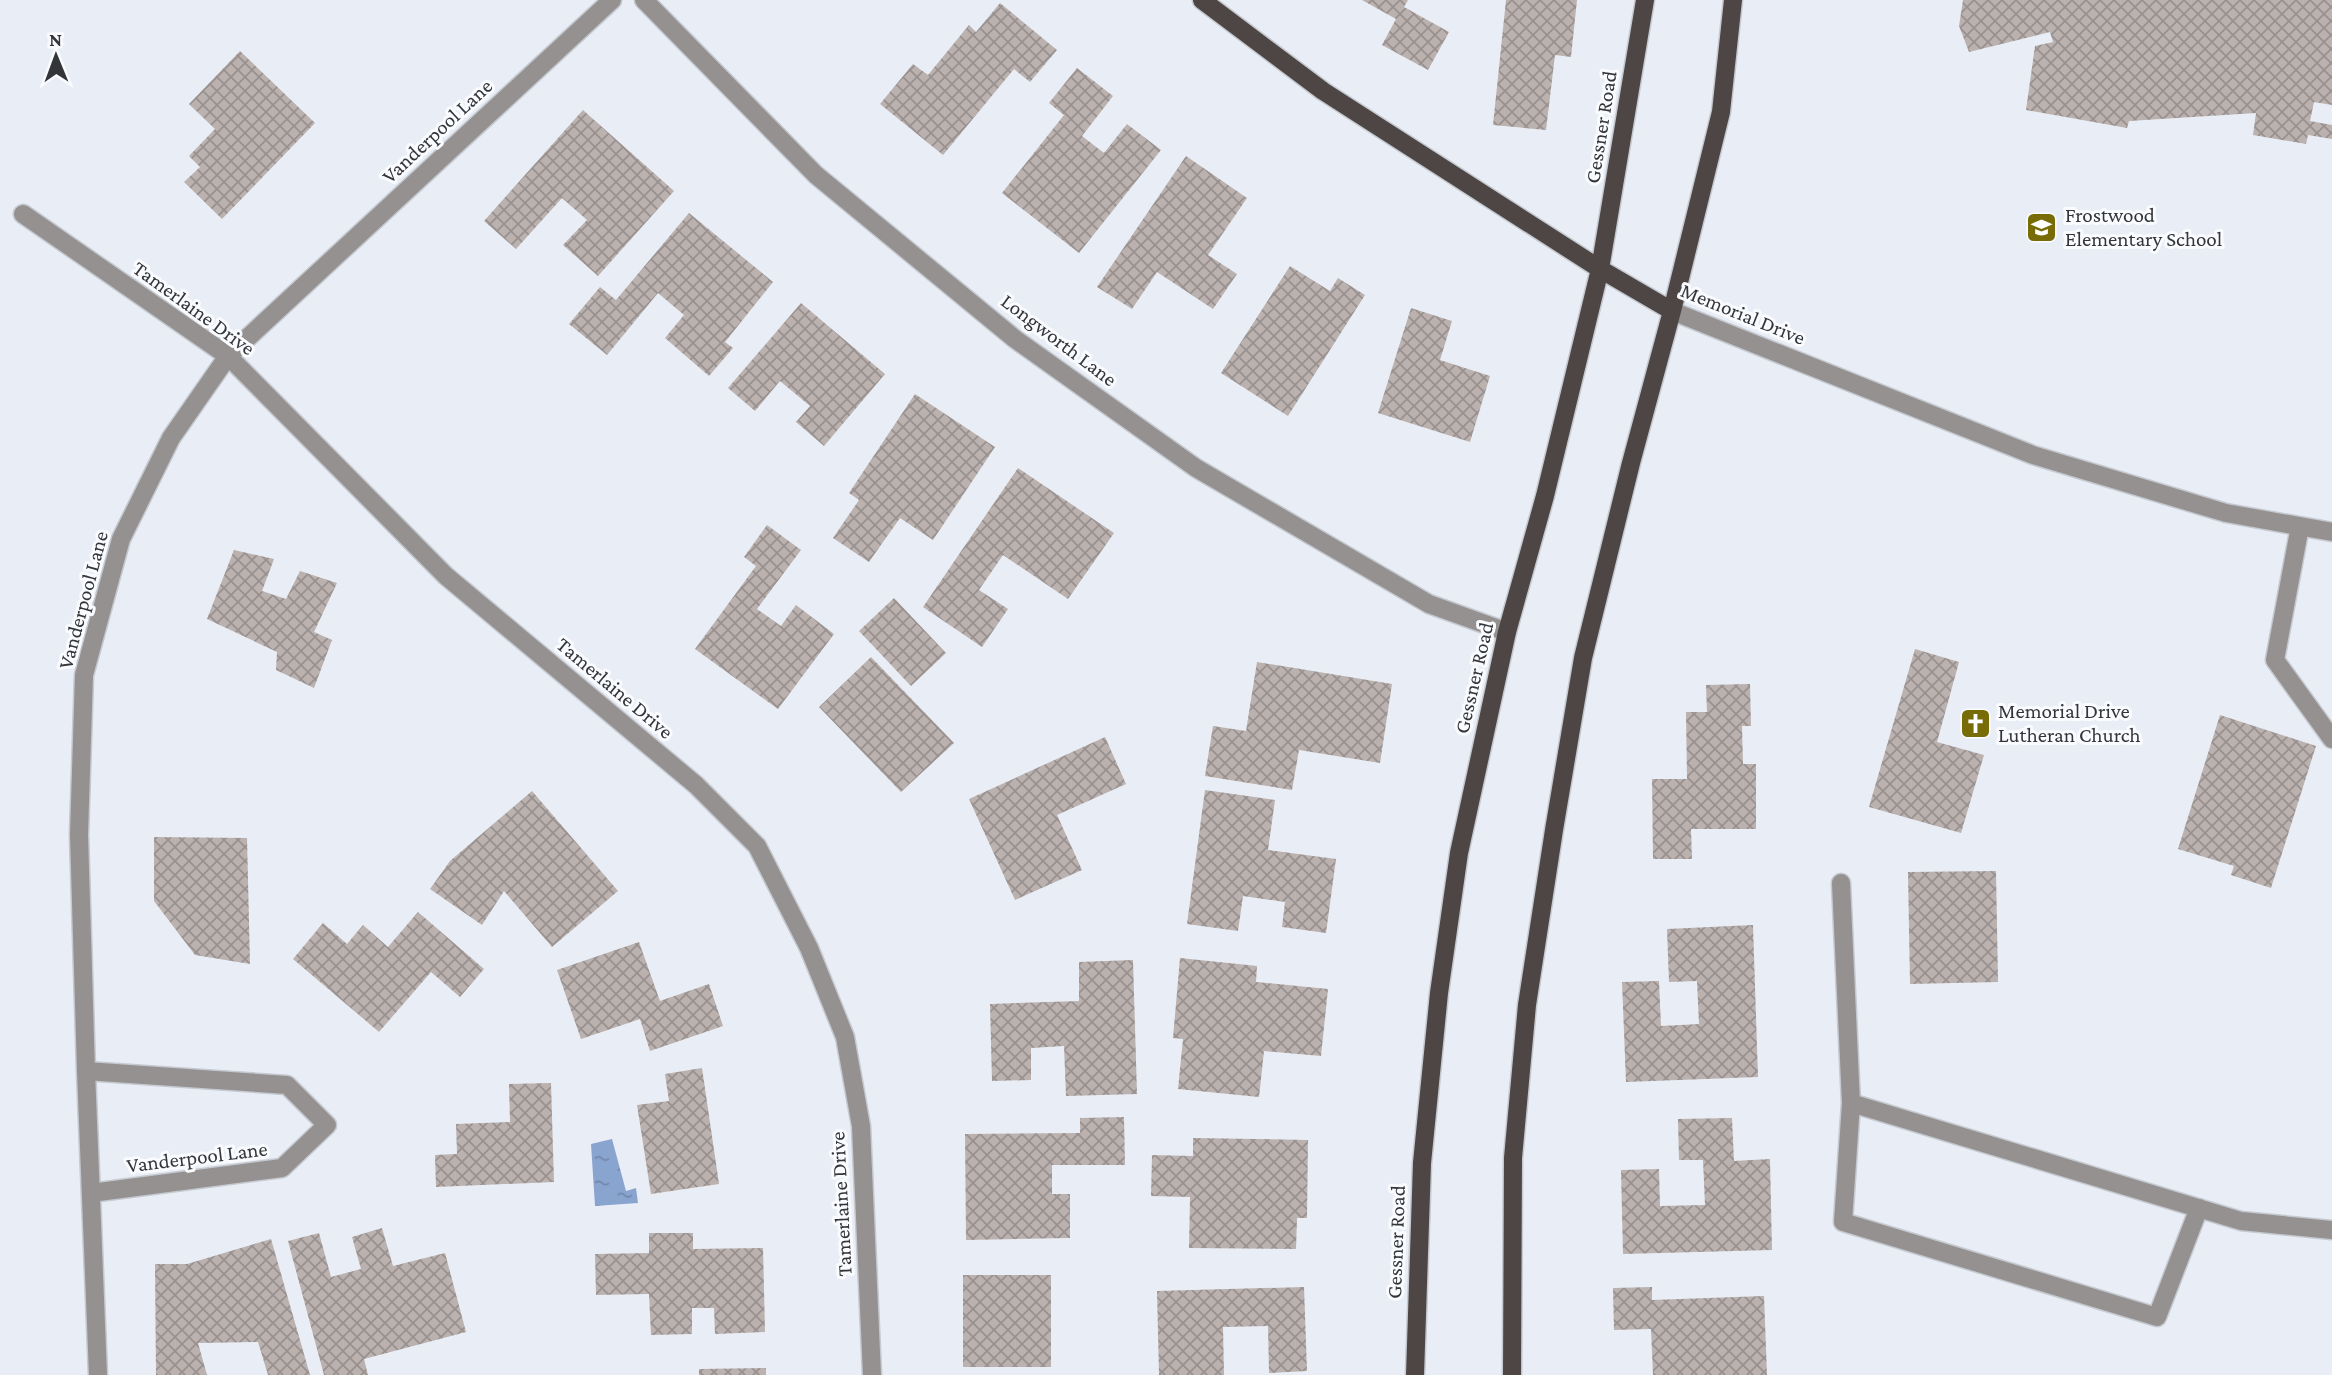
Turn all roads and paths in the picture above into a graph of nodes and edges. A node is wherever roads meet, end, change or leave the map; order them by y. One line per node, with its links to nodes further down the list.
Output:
1 (612, 0): 9 (street, Vanderpool Lane)
2 (644, 0): 12 (street, Longworth Lane)
3 (1202, 0): 7 (main road, Memorial Drive)
4 (1645, 0): 7 (main road, Gessner Road)
5 (1733, 0): 8 (main road)
6 (23, 214): 9 (street, Tamerlaine Drive)
7 (1600, 269): 8 (main road, Memorial Drive); 12 (main road, Gessner Road)
8 (1672, 311): 10 (street, Memorial Drive); 23 (main road)
9 (228, 356): 15 (street, Vanderpool Lane); 21 (street, Tamerlaine Drive)
10 (2300, 526): 11 (street, Memorial Drive); 13 (street)
11 (2332, 532)
12 (1507, 632): 22 (main road, Gessner Road)
13 (2332, 739)
14 (1841, 883): 16 (street)
15 (86, 1071): 17 (street, Vanderpool Lane); 17 (street, Vanderpool Lane)
16 (1851, 1103): 18 (street); 18 (street)
17 (91, 1193): 20 (street, Vanderpool Lane)
18 (2199, 1208): 19 (street)
19 (2332, 1230)
20 (98, 1375)
21 (872, 1375)
22 (1415, 1375)
23 (1512, 1375)

